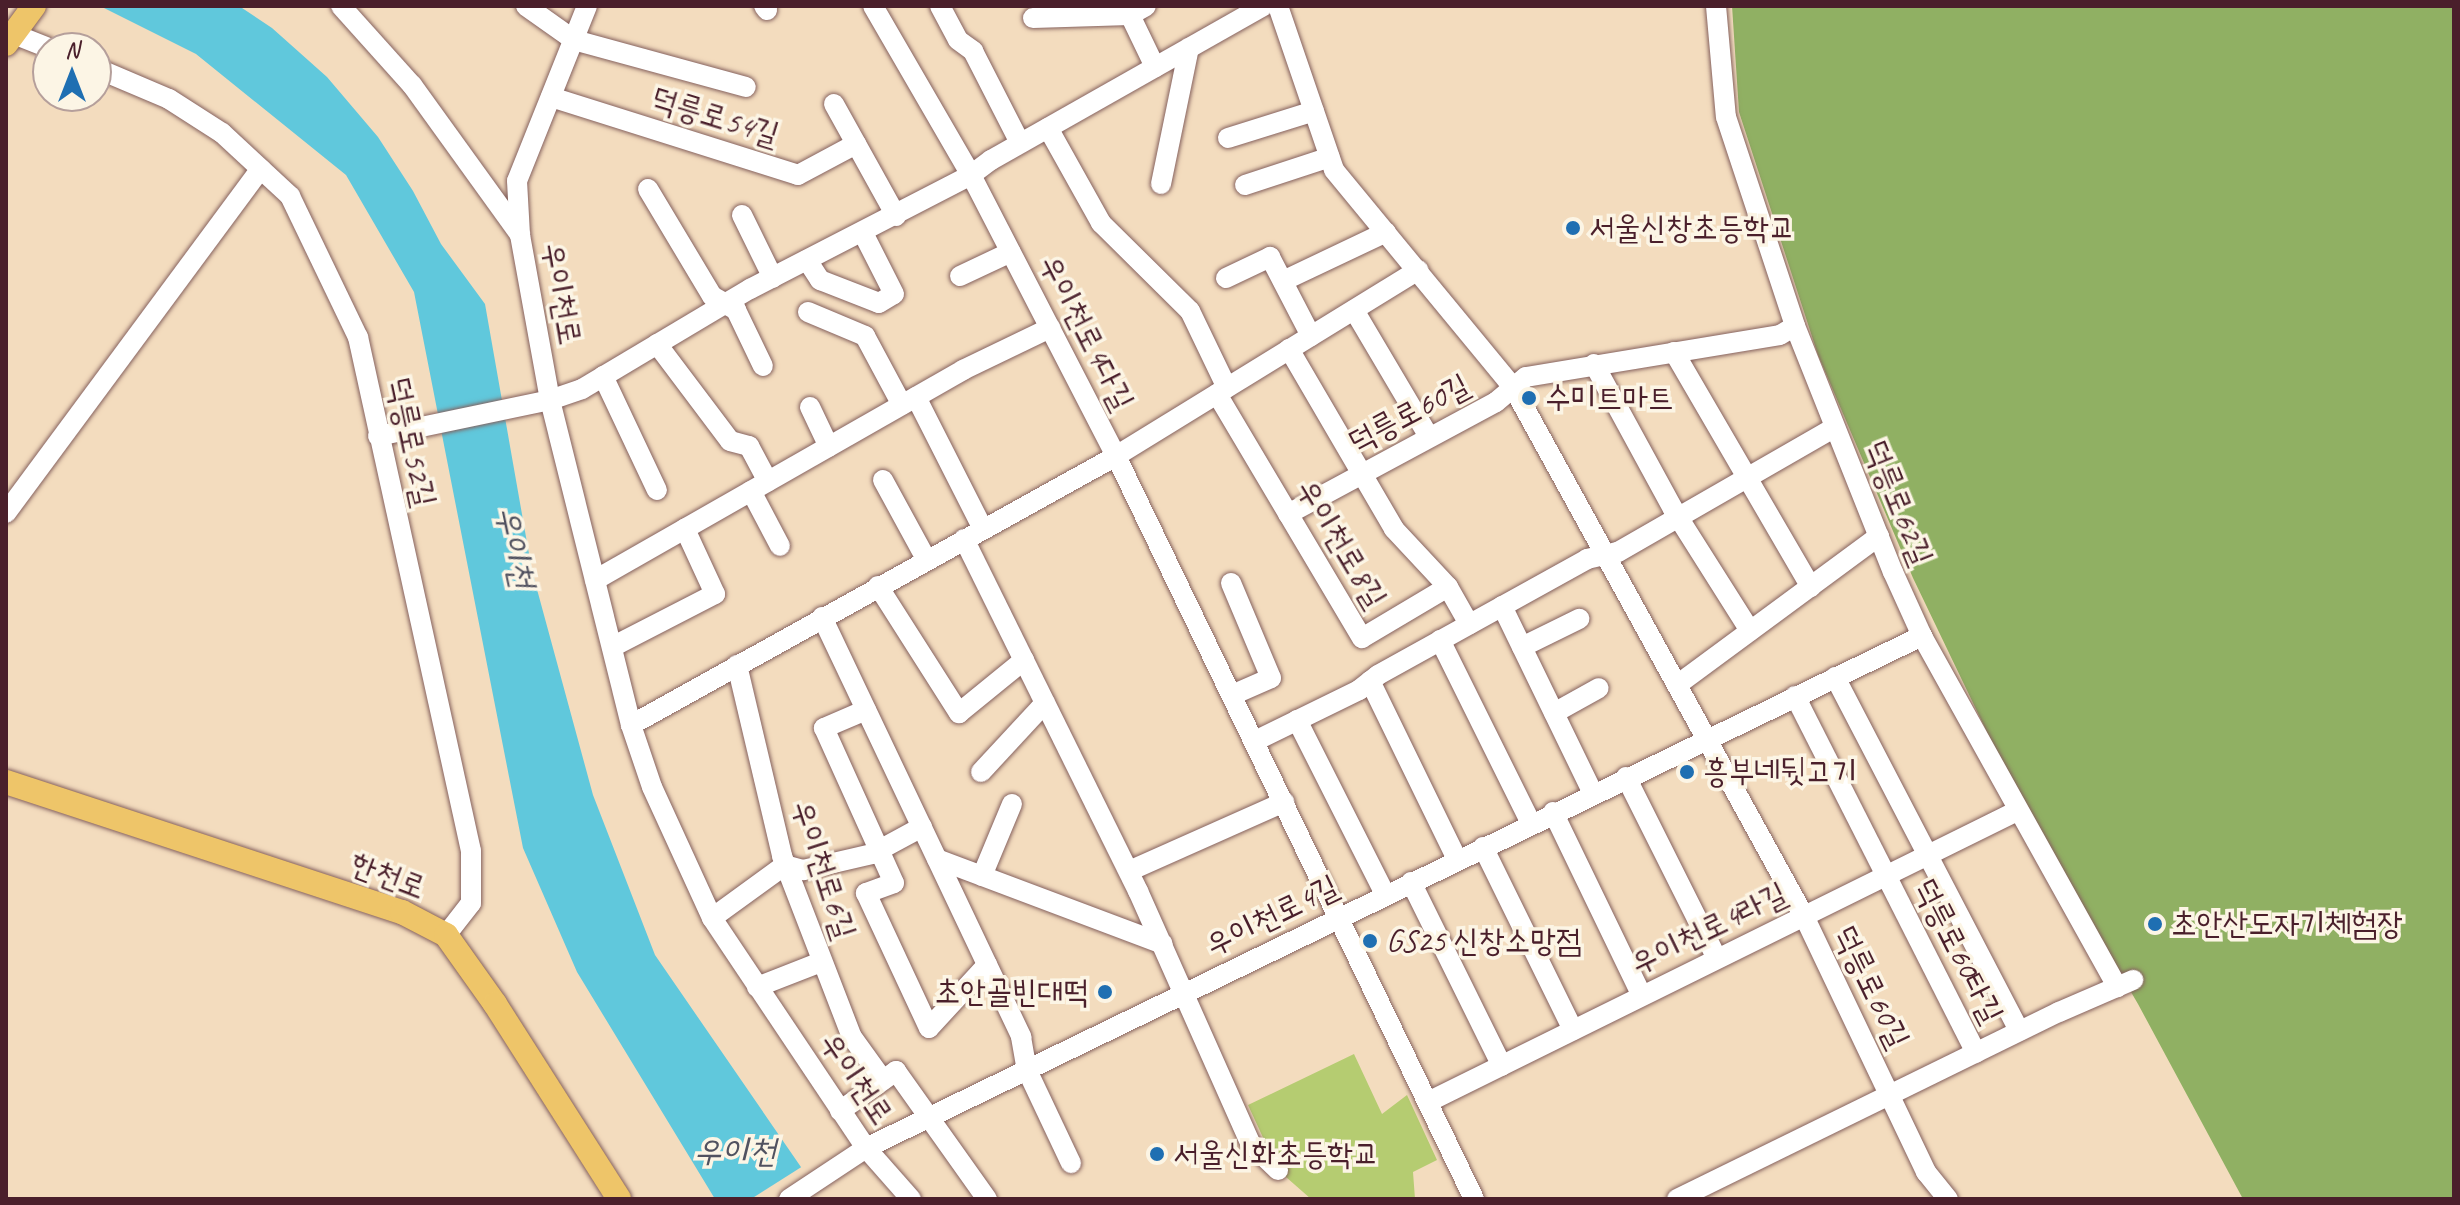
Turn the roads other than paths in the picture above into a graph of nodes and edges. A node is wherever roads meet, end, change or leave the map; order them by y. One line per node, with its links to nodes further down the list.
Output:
1 (341, 6): 26 (street, 우이천로)
2 (526, 6): 11 (street, 덕릉로54길)
3 (587, 6): 11 (street)
4 (873, 6): 25 (street, 우이천로4다길)
5 (940, 6): 21 (street)
6 (1263, 6): 12 (street)
7 (1278, 6): 18 (street, 덕릉로60길)
8 (1716, 6): 46 (street, 덕릉로62길)
9 (1138, 10): 10 (street); 13 (street)
10 (1033, 18)
11 (574, 40): 15 (street, 덕릉로54길); 16 (street)
12 (1189, 48): 13 (street); 28 (street)
13 (1155, 67): 19 (street)
14 (112, 75): 24 (street, 덕릉로52길)
15 (746, 87)
16 (551, 97): 22 (street, 덕릉로54길); 27 (street)
17 (834, 104): 22 (street)
18 (1314, 111): 20 (street); 23 (street, 덕릉로60길)
19 (1048, 128): 21 (street); 56 (street, 우이천로8길)
20 (1228, 138)
21 (1020, 143): 25 (street)
22 (856, 144): 32 (street)
23 (1330, 157): 29 (street); 33 (street, 덕릉로60길)
24 (261, 169): 61 (street, 덕릉로52길); 70 (street)
25 (971, 175): 32 (street); 36 (street, 우이천로4다길)
26 (480, 177): 27 (street); 35 (street, 우이천로)
27 (517, 181): 35 (street)
28 (1161, 184)
29 (1245, 185)
30 (648, 189): 43 (street)
31 (742, 215): 40 (street)
32 (896, 216): 34 (street)
33 (1386, 232): 38 (street, 덕릉로60길); 42 (street)
34 (863, 233): 37 (street); 37 (street)
35 (520, 235): 57 (street, 우이천로)
36 (1011, 252): 39 (street); 47 (street, 우이천로4다길)
37 (807, 260): 40 (street)
38 (1418, 270): 44 (street); 55 (street, 덕릉로60길)
39 (960, 276)
40 (773, 278): 43 (street)
41 (1226, 278): 42 (street)
42 (1283, 281): 48 (street)
43 (727, 303): 49 (street); 53 (street)
44 (1354, 310): 48 (street); 62 (street)
45 (808, 312): 58 (street)
46 (1795, 326): 51 (street, 덕릉로60길); 60 (street, 덕릉로62길)
47 (1050, 328): 58 (street); 64 (street, 우이천로4다길)
48 (1311, 336): 50 (street)
49 (657, 344): 54 (street); 68 (street)
50 (1289, 349): 56 (street); 65 (street, 우이천로8길)
51 (1674, 352): 52 (street, 덕릉로60길); 66 (street)
52 (1594, 364): 55 (street, 덕릉로60길); 72 (street)
53 (763, 366)
54 (603, 376): 57 (street); 69 (street)
55 (1513, 387): 62 (street, 덕릉로60길); 78 (street, 덕릉로60길)
56 (1222, 391): 64 (street); 71 (street, 우이천로8길)
57 (550, 400): 61 (street); 80 (street, 우이천로)
58 (909, 401): 63 (street); 74 (street)
59 (810, 407): 63 (street)
60 (1835, 427): 66 (street); 75 (street, 덕릉로62길)
61 (378, 436): 133 (street, 덕릉로52길)
62 (1429, 437): 65 (street, 덕릉로60길)
63 (829, 447): 68 (street)
64 (1116, 456): 74 (street); 100 (street, 우이천로4다길)
65 (1362, 472): 71 (street, 덕릉로60길); 83 (street, 우이천로8길)
66 (1745, 479): 72 (street); 84 (street)
67 (883, 480): 79 (street)
68 (760, 486): 73 (street); 77 (street)
69 (657, 490)
70 (6, 513)
71 (1288, 514): 83 (street, 우이천로8길)
72 (1681, 516): 78 (street); 89 (street)
73 (685, 529): 80 (street); 92 (street)
74 (983, 529): 76 (street)
75 (1879, 536): 84 (street); 90 (street, 덕릉로62길)
76 (964, 539): 79 (street); 94 (street)
77 (780, 546)
78 (1604, 555): 85 (street); 98 (street, 덕릉로60길)
79 (926, 559): 82 (street)
80 (595, 580): 92 (street, 우이천로)
81 (1231, 583): 100 (street)
82 (878, 586): 86 (street); 94 (street)
83 (1448, 587): 88 (street, 우이천로8길)
84 (1811, 587): 89 (street)
85 (1502, 606): 88 (street); 93 (street)
86 (822, 617): 95 (street); 103 (street)
87 (1579, 619): 93 (street)
88 (1469, 624): 91 (street)
89 (1750, 631): 98 (street)
90 (1922, 636): 96 (street); 115 (street, 덕릉로62길)
91 (1440, 640): 97 (street); 117 (street)
92 (612, 647): 106 (street, 우이천로)
93 (1522, 647): 104 (street)
94 (1024, 660): 102 (street)
95 (737, 665): 106 (street); 124 (street, 우이천로6길)
96 (1835, 677): 101 (street); 121 (street)
97 (1370, 681): 105 (street); 123 (street)
98 (1677, 685): 107 (street, 덕릉로60길)
99 (1599, 688): 104 (street)
100 (1232, 695): 108 (street, 우이천로4다길)
101 (1795, 696): 107 (street); 126 (street)
102 (1045, 703): 109 (street); 125 (street)
103 (866, 710): 118 (street); 120 (street)
104 (1554, 713): 112 (street)
105 (1297, 720): 108 (street); 129 (street, 우이천로4길)
106 (631, 725): 132 (street, 우이천로)
107 (1706, 738): 110 (street, 우이천로4길); 131 (street, 덕릉로60길)
108 (1255, 741): 113 (street, 우이천로4다길)
109 (981, 772)
110 (1626, 777): 112 (street, 우이천로4길); 135 (street)
111 (6, 782): 133 (main road, 한천로)
112 (1593, 793): 116 (street, 우이천로4길)
113 (1284, 802): 125 (street); 130 (street, 우이천로4다길)
114 (1012, 804): 127 (street)
115 (2017, 811): 121 (street, 우이천로4라길); 138 (street, 덕릉로62길)
116 (1553, 812): 117 (street, 우이천로4길); 141 (street)
117 (1531, 823): 119 (street, 우이천로4길)
118 (922, 827): 120 (street); 122 (street)
119 (1483, 847): 123 (street, 우이천로4길); 142 (street)
120 (879, 850): 124 (street); 137 (street)
121 (1927, 855): 126 (street, 우이천로4라길); 143 (street, 덕릉로60타길)
122 (937, 859): 127 (street); 137 (street)
123 (1457, 859): 128 (street, 우이천로4길)
124 (785, 865): 132 (street); 136 (street, 우이천로6길)
125 (1129, 871): 134 (street)
126 (1886, 875): 131 (street, 우이천로4라길); 144 (street, 덕릉로60타길)
127 (982, 876): 134 (street)
128 (1411, 882): 129 (street, 우이천로4길); 145 (street)
129 (1385, 894): 130 (street, 우이천로4길)
130 (1340, 916): 140 (street, 우이천로4길); 149 (street)
131 (1804, 916): 135 (street, 우이천로4라길); 148 (street, 덕릉로60길)
132 (712, 918): 139 (street, 우이천로)
133 (446, 935): 155 (main road, 한천로)
134 (1163, 944): 140 (street)
135 (1717, 959): 141 (street, 우이천로4라길)
136 (821, 962): 139 (street); 147 (street, 우이천로6길)
137 (987, 965): 146 (street)
138 (2125, 983): 143 (street, 덕릉로60타길)
139 (757, 987): 150 (street, 우이천로)
140 (1185, 992): 146 (street, 우이천로4길); 154 (street, 우이천로4길)
141 (1642, 996): 142 (street, 우이천로4라길)
142 (1573, 1030): 145 (street, 우이천로4라길)
143 (2019, 1031): 144 (street, 덕릉로60타길)
144 (1976, 1053): 148 (street, 덕릉로60타길)
145 (1502, 1066): 149 (street, 우이천로4라길)
146 (1027, 1070): 151 (street, 우이천로4길); 153 (street)
147 (890, 1076): 150 (street); 151 (street)
148 (1890, 1094): 160 (street, 덕릉로60길); 161 (street, 덕릉로60길)
149 (1428, 1102): 159 (street)
150 (840, 1111): 152 (street, 우이천로)
151 (930, 1117): 152 (street, 우이천로4길); 158 (street)
152 (866, 1148): 156 (street, 우이천로4길); 157 (street, 우이천로)
153 (1071, 1163)
154 (1278, 1170)
155 (619, 1199)
156 (789, 1199)
157 (911, 1199)
158 (987, 1199)
159 (1474, 1199)
160 (1677, 1199)
161 (1948, 1199)

